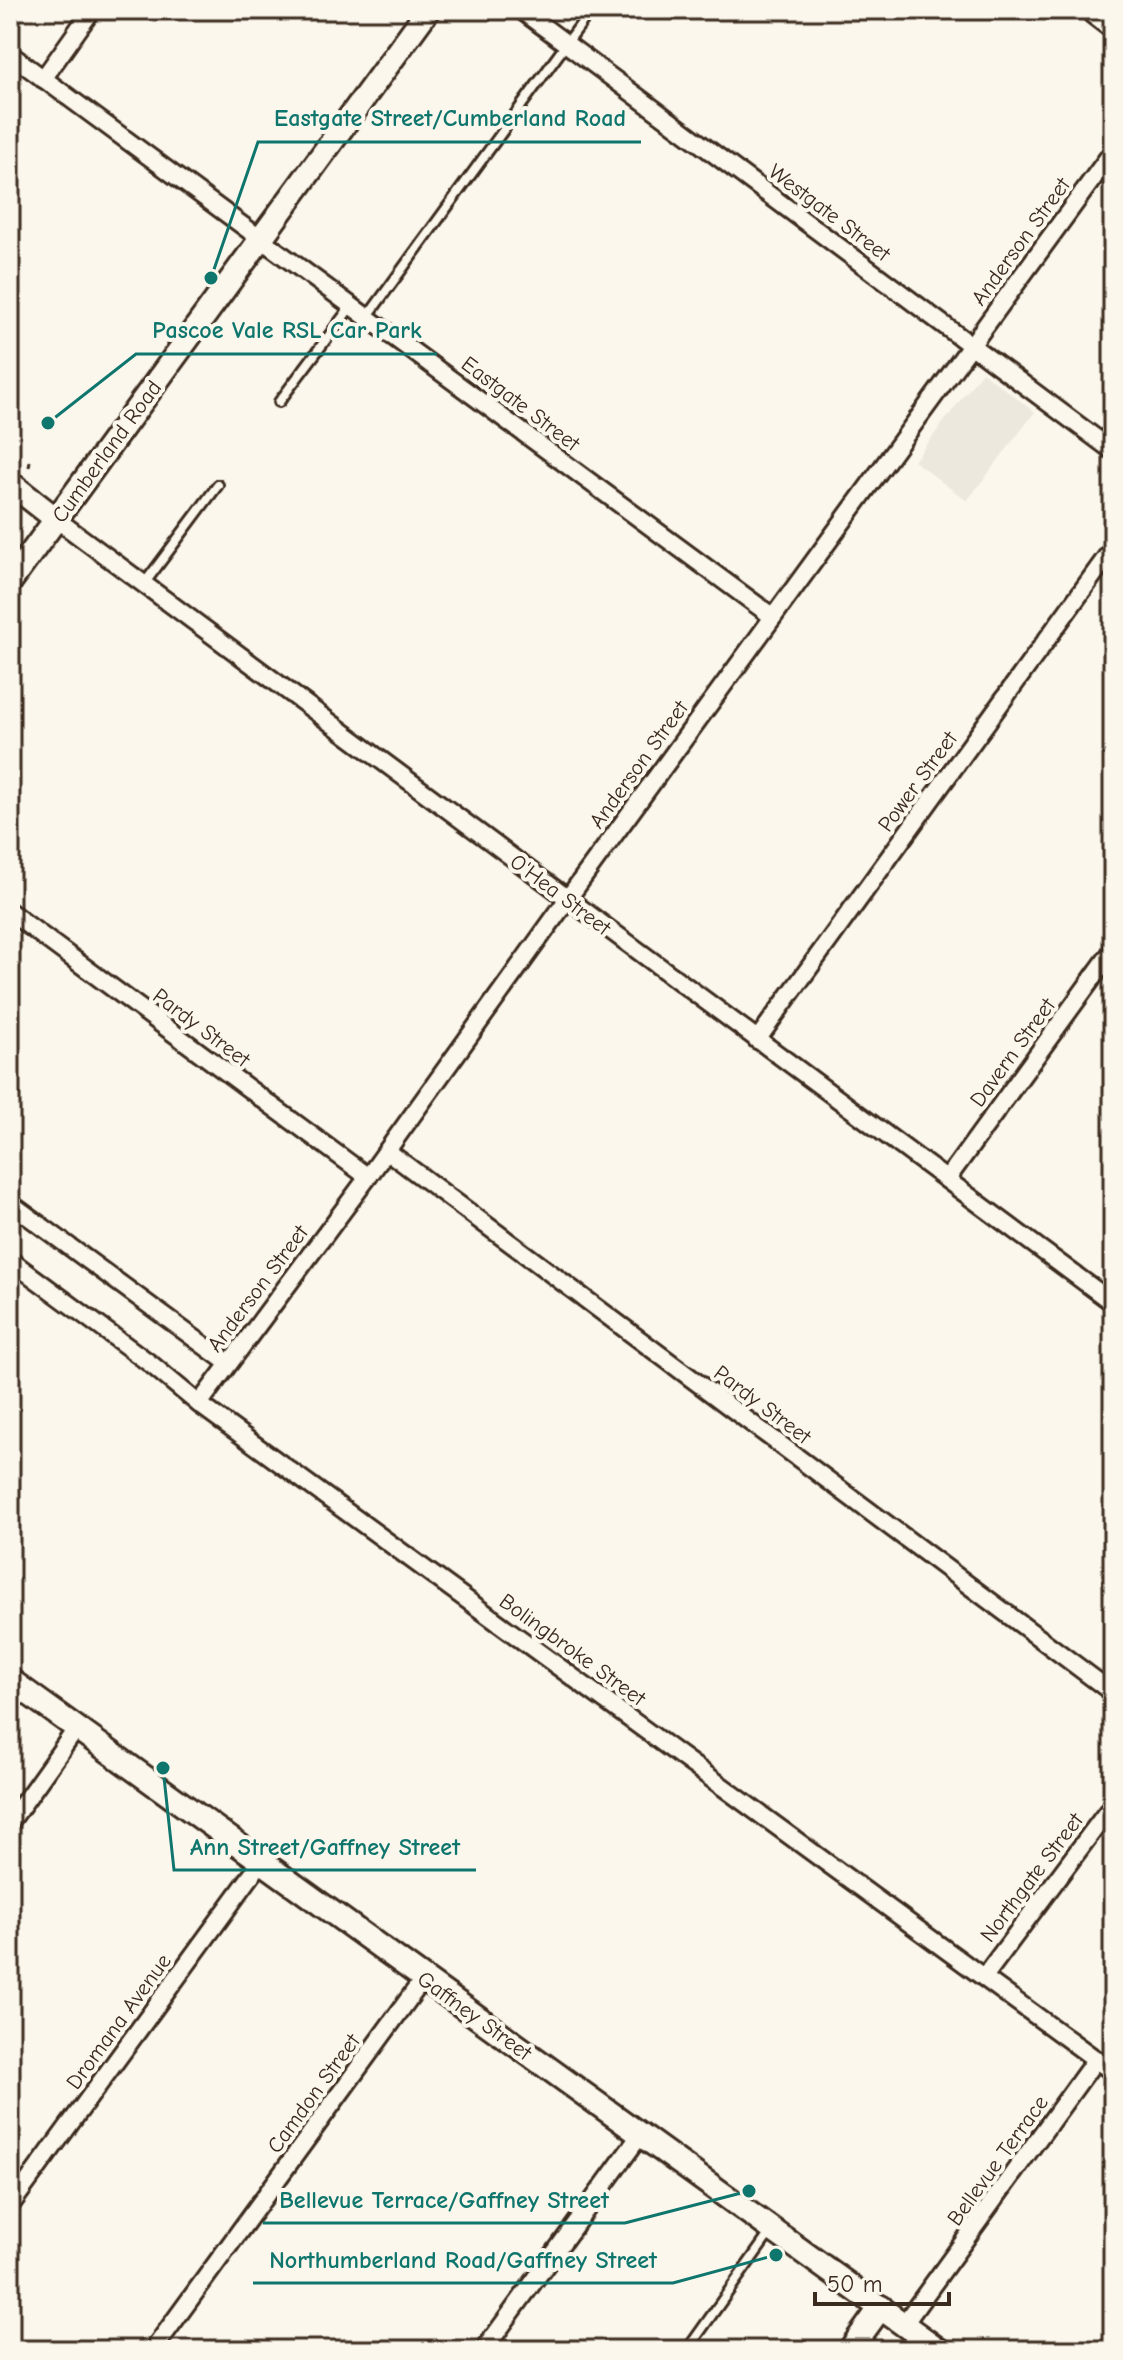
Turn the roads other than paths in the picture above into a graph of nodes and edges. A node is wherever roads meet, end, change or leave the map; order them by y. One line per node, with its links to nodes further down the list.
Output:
1 (92, 10): 9 (street)
2 (428, 10): 11 (main road, Cumberland Road)
3 (521, 10): 7 (street, Westgate Street)
4 (591, 10): 7 (lane)
5 (1096, 10): 6 (highway)
6 (1113, 23)
7 (566, 44): 13 (lane); 14 (street, Westgate Street)
8 (10, 54): 9 (street, Eastgate Street)
9 (43, 79): 11 (street, Eastgate Street)
10 (1113, 151): 14 (street, Anderson Street)
11 (262, 239): 12 (street, Eastgate Street); 19 (main road, Cumberland Road)
12 (352, 305): 13 (street, Eastgate Street); 15 (lane)
13 (368, 316): 23 (street, Eastgate Street)
14 (971, 345): 16 (street, Westgate Street); 23 (street, Anderson Street)
15 (279, 402)
16 (1113, 451)
17 (10, 483): 19 (main road, O'Hea Street)
18 (218, 485): 22 (lane)
19 (56, 519): 21 (main road, Cumberland Road); 22 (street, O'Hea Street)
20 (1113, 548): 27 (street, Power Street)
21 (10, 582)
22 (144, 584): 24 (street, O'Hea Street)
23 (773, 617): 24 (street, Anderson Street)
24 (567, 899): 27 (street, O'Hea Street); 28 (street, Anderson Street)
25 (10, 912): 29 (street, Pardy Street)
26 (1113, 950): 30 (street, Davern Street)
27 (757, 1040): 30 (street, O'Hea Street)
28 (387, 1151): 29 (street, Anderson Street); 37 (street, Pardy Street)
29 (368, 1177): 34 (street, Anderson Street)
30 (947, 1179): 33 (street, O'Hea Street)
31 (10, 1203): 34 (street)
32 (10, 1260): 35 (street, Bolingbroke Street)
33 (1113, 1303)
34 (228, 1363): 35 (street, Anderson Street)
35 (199, 1404): 42 (street, Bolingbroke Street)
36 (10, 1680): 38 (main road, Gaffney Street)
37 (1113, 1693)
38 (77, 1728): 40 (street); 41 (main road, Gaffney Street)
39 (1113, 1804): 42 (street, Northgate Street)
40 (10, 1822)
41 (262, 1861): 43 (main road, Gaffney Street); 47 (street, Dromana Avenue)
42 (984, 1977): 44 (street, Bolingbroke Street)
43 (424, 1978): 46 (main road, Gaffney Street); 51 (street, Camdon Street)
44 (1096, 2059): 45 (street, Bolingbroke Street); 50 (street, Bellevue Terrace)
45 (1113, 2072)
46 (641, 2134): 48 (main road, Gaffney Street); 52 (street)
47 (10, 2206)
48 (772, 2229): 49 (main road, Gaffney Street); 53 (lane)
49 (881, 2307): 50 (main road, Gaffney Street); 54 (main road)
50 (904, 2324): 55 (main road, Gaffney Street)
51 (153, 2350)
52 (484, 2350)
53 (687, 2350)
54 (850, 2350)
55 (939, 2350)

